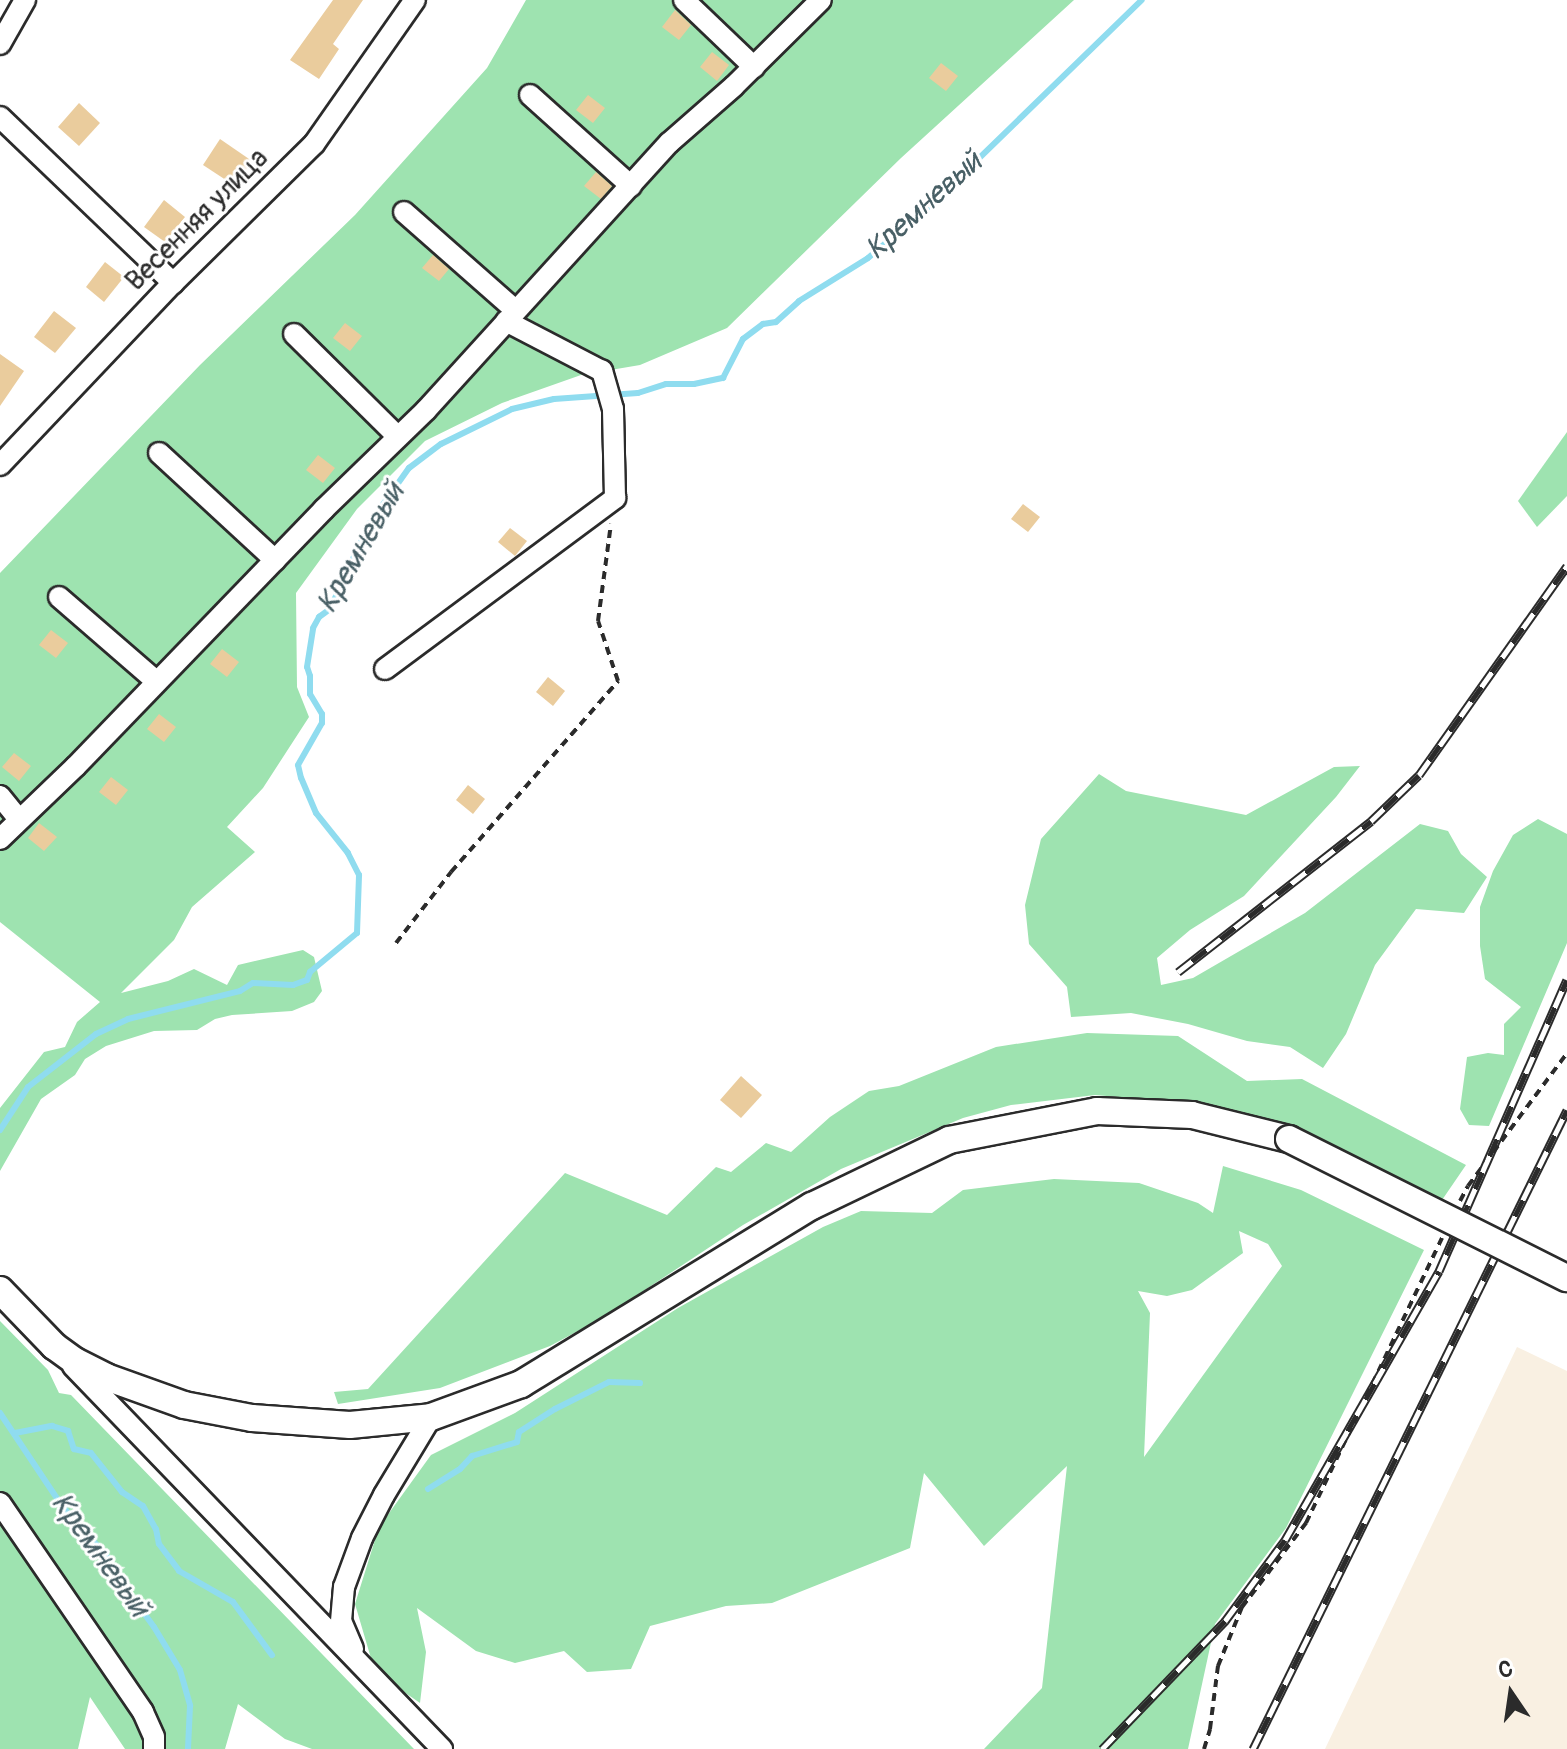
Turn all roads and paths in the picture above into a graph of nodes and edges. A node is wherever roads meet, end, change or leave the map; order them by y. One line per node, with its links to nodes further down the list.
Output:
1 (25, 0): 5 (street)
2 (415, 0): 11 (street, Весенняя улица)
3 (684, 0): 6 (street)
4 (821, 0): 6 (street)
5 (0, 44)
6 (754, 67): 9 (street)
7 (530, 95): 9 (street)
8 (0, 117): 11 (street)
9 (631, 186): 12 (street)
10 (404, 212): 12 (street)
11 (173, 283): 16 (street, Весенняя улица)
12 (510, 315): 14 (street); 17 (street)
13 (294, 334): 14 (street)
14 (398, 437): 18 (street)
15 (159, 453): 18 (street)
16 (0, 465)
17 (615, 498): 20 (street); 25 (path)
18 (275, 560): 21 (street)
19 (59, 597): 21 (street)
20 (385, 669)
21 (156, 681): 23 (street)
22 (0, 796): 23 (street)
23 (18, 818): 24 (street)
24 (0, 839)
25 (396, 943)
26 (1567, 1053): 27 (path)
27 (1454, 1215)
28 (1447, 1229): 37 (path)
29 (1567, 1278): 32 (main road, bridge)
30 (0, 1290): 31 (main road)
31 (54, 1346): 32 (main road); 34 (street)
32 (431, 1417): 34 (street)
33 (0, 1503): 35 (street)
34 (357, 1660): 36 (street)
35 (154, 1749)
36 (442, 1749)
37 (1204, 1749)

